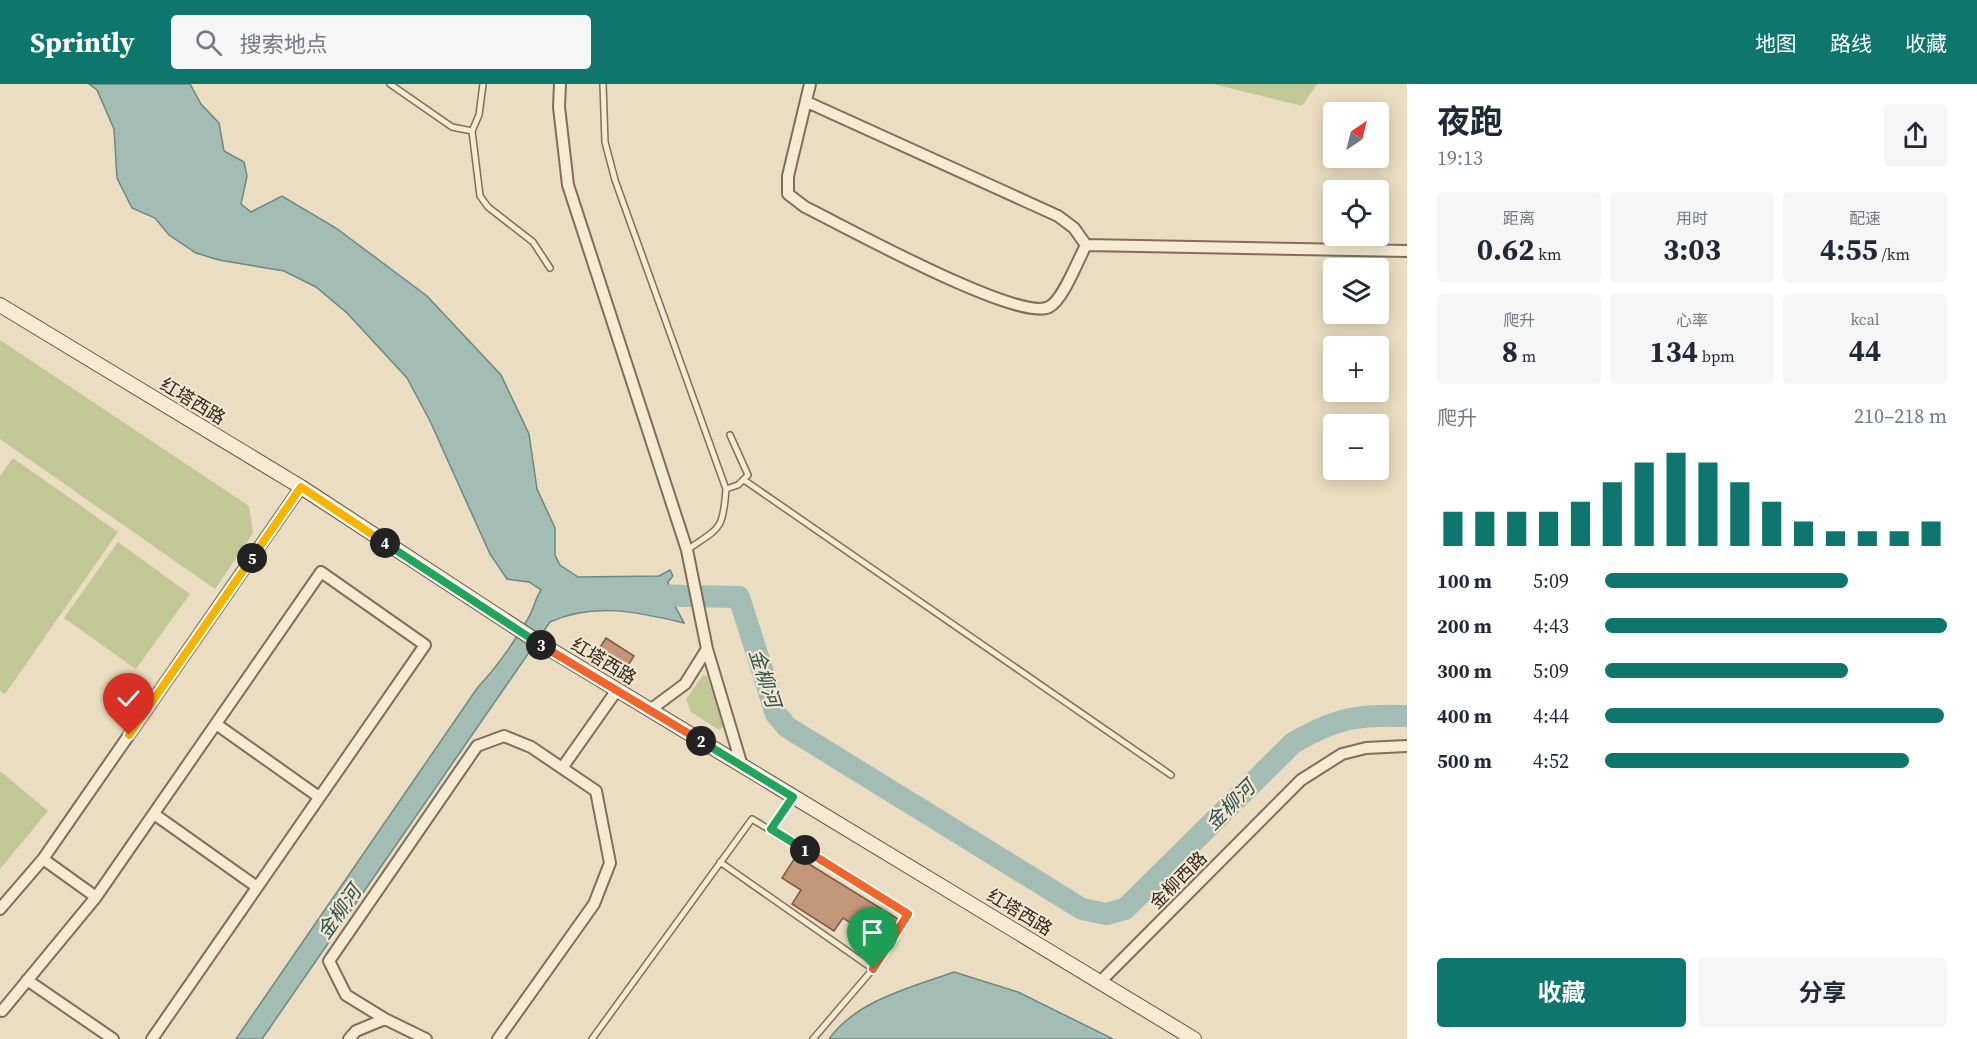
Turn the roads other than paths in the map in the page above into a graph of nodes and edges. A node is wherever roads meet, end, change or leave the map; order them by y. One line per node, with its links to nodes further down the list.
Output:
1 (390, 84): 7 (lane)
2 (483, 84): 7 (lane)
3 (560, 84): 16 (street)
4 (603, 84): 15 (lane)
5 (810, 84): 6 (street)
6 (807, 102): 8 (street); 8 (street)
7 (472, 131): 10 (lane)
8 (1086, 245): 9 (street)
9 (1407, 251)
10 (550, 268)
11 (0, 305): 14 (street, 红塔西路)
12 (730, 435): 13 (lane)
13 (744, 480): 15 (lane); 24 (lane)
14 (301, 487): 18 (street, 红塔西路); 29 (street)
15 (726, 489): 16 (lane)
16 (687, 550): 17 (street)
17 (707, 649): 19 (street); 22 (street)
18 (617, 690): 19 (street, 红塔西路); 23 (street)
19 (650, 710): 22 (street, 红塔西路)
20 (216, 724): 25 (street); 25 (street); 27 (street)
21 (1407, 746): 36 (street, 金柳西路)
22 (742, 766): 26 (street, 红塔西路)
23 (562, 768): 38 (street); 43 (street)
24 (1171, 775)
25 (319, 797): 31 (street)
26 (793, 797): 28 (lane); 36 (street, 红塔西路)
27 (154, 814): 31 (street); 32 (street)
28 (771, 829): 30 (lane); 34 (lane)
29 (43, 859): 32 (street); 33 (street)
30 (720, 862): 34 (lane); 44 (lane)
31 (257, 887): 40 (street)
32 (96, 897): 35 (street)
33 (0, 909)
34 (873, 969): 45 (lane)
35 (27, 980): 37 (street); 39 (street)
36 (1100, 982): 46 (street, 红塔西路)
37 (3, 1011)
38 (385, 1019): 41 (street); 42 (street)
39 (112, 1039)
40 (152, 1039)
41 (349, 1039)
42 (426, 1039)
43 (498, 1039)
44 (592, 1039)
45 (813, 1039)
46 (1194, 1039)

